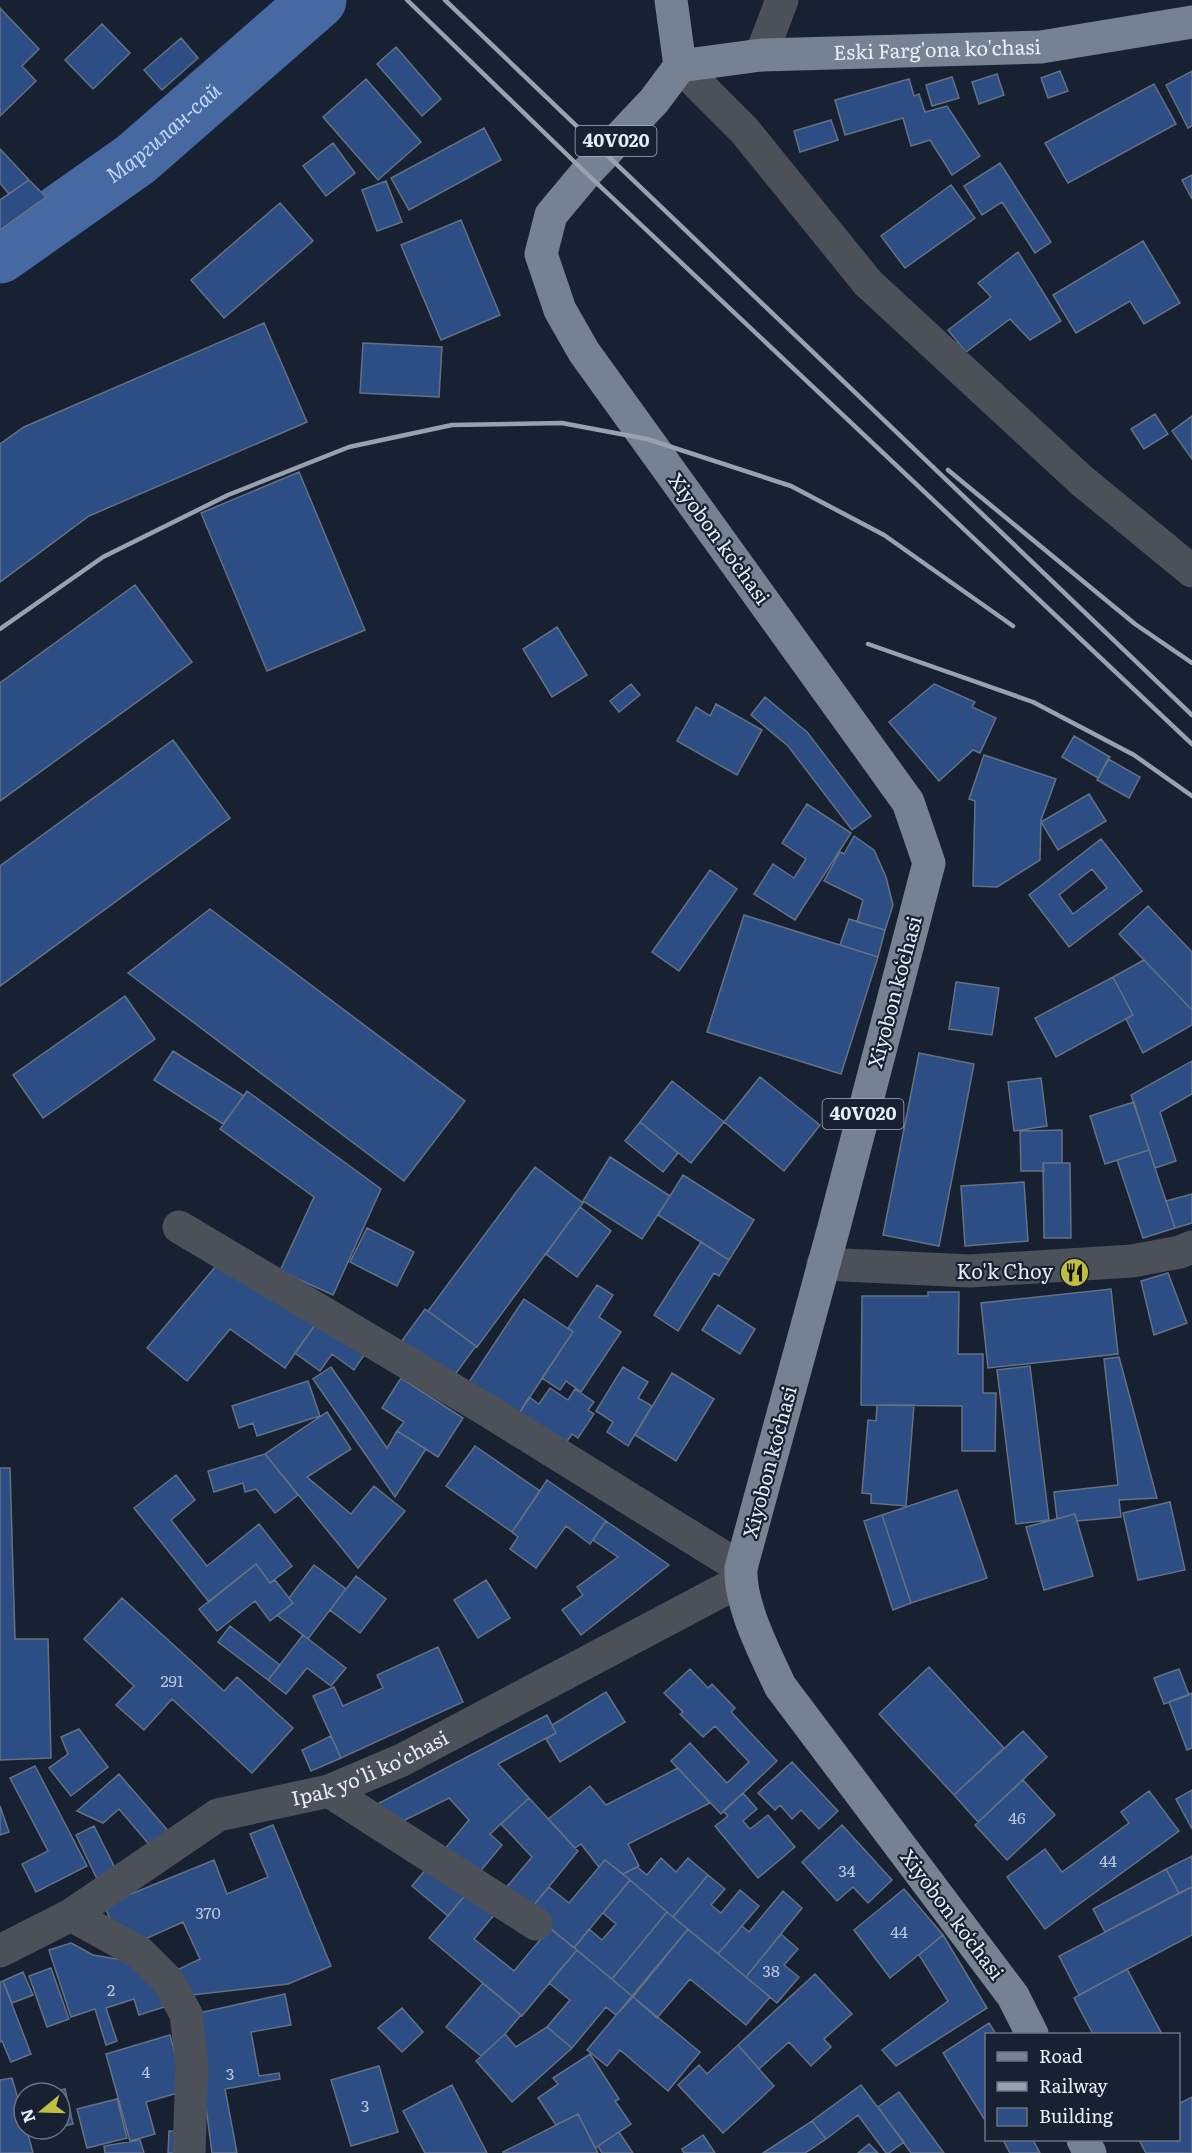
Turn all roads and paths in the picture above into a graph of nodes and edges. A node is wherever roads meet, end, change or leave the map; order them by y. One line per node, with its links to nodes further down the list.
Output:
1 (671, 0): 5 (main road)
2 (782, 0): 4 (street)
3 (1192, 22): 4 (main road, Eski Farg'ona ko'chasi)
4 (761, 55): 5 (main road, Eski Farg'ona ko'chasi)
5 (680, 66): 6 (street); 9 (main road, Xiyobon koʻchasi / 40V020)
6 (1192, 571)
7 (179, 1227): 10 (street)
8 (1192, 1247): 9 (street)
9 (823, 1263): 10 (main road, Xiyobon koʻchasi / 40V020)
10 (740, 1575): 11 (street, Ipak yo'li ko'chasi); 15 (main road, Xiyobon koʻchasi)
11 (329, 1791): 12 (street, Ipak yo'li ko'chasi); 13 (street)
12 (71, 1915): 14 (street, Ipak yo'li ko'chasi); 16 (street)
13 (536, 1924)
14 (0, 1951)
15 (1032, 2033)
16 (189, 2153)

